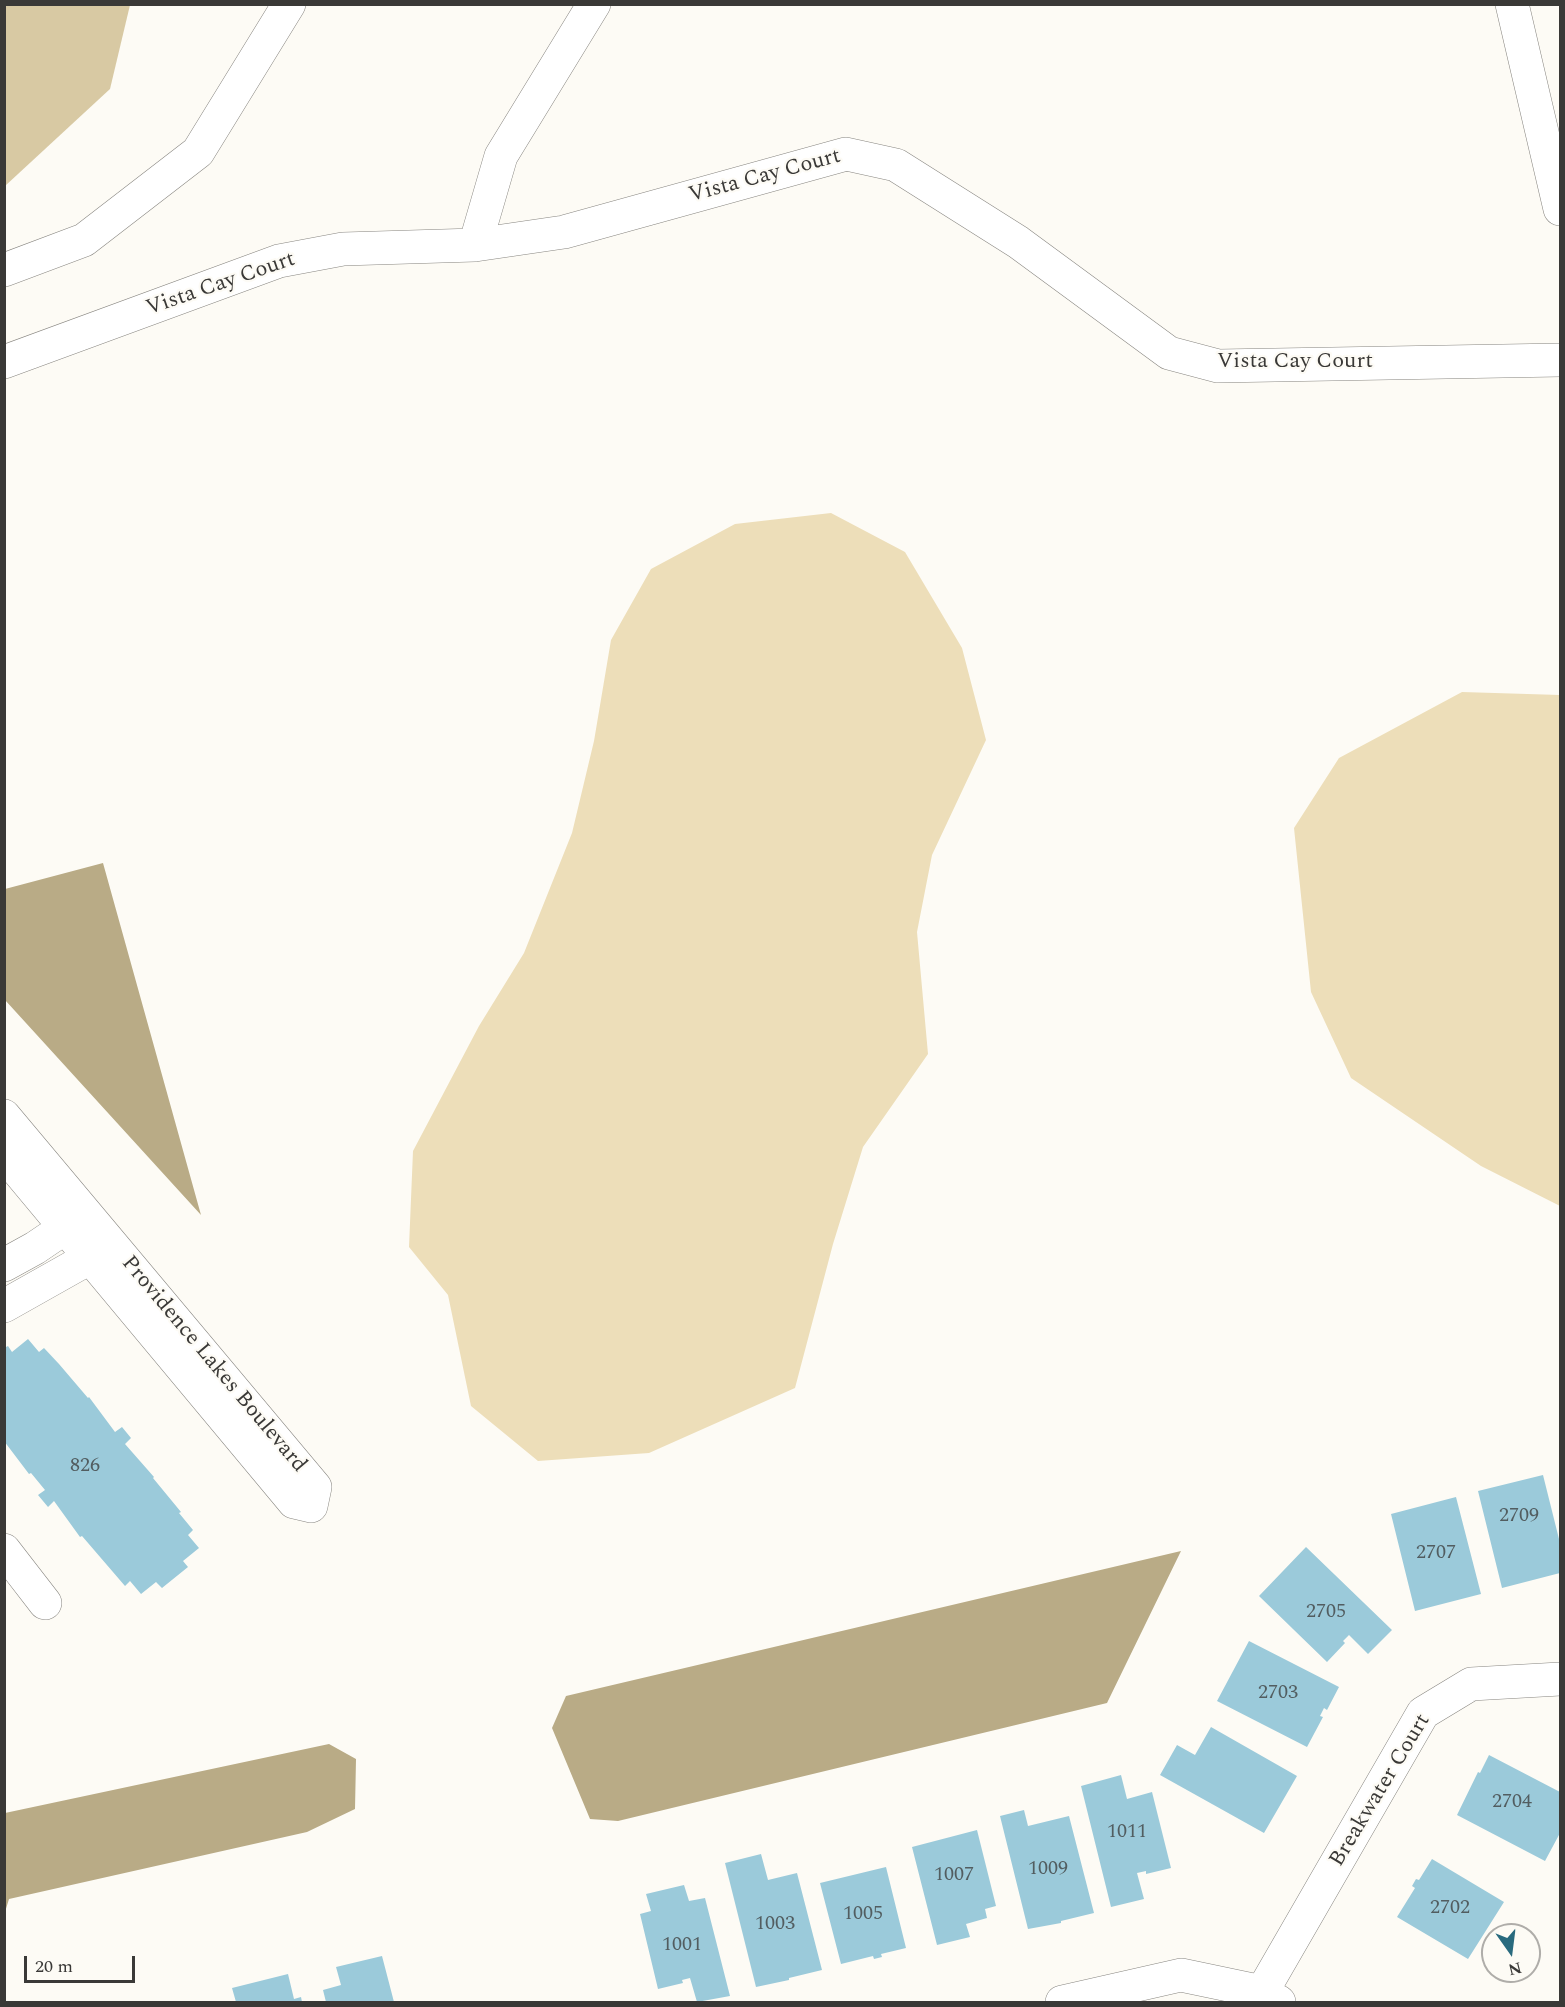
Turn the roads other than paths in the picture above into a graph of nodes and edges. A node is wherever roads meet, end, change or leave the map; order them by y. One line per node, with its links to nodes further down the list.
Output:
1 (289, 4): 6 (street)
2 (594, 4): 5 (street)
3 (1512, 4): 4 (street)
4 (1560, 209)
5 (475, 245): 7 (street, Vista Cay Court); 8 (street, Vista Cay Court)
6 (4, 270)
7 (1560, 360)
8 (4, 362)
9 (4, 1116): 12 (street, Providence Lakes Boulevard)
10 (4, 1154): 11 (street, Providence Lakes Boulevard)
11 (66, 1227): 12 (street, Providence Lakes Boulevard); 13 (street)
12 (91, 1257): 14 (street)
13 (4, 1265)
14 (4, 1306)
15 (4, 1550): 16 (street)
16 (45, 1603)
17 (1560, 1679): 18 (street, Breakwater Court)
18 (1270, 1997): 19 (street)
19 (1062, 2002)

